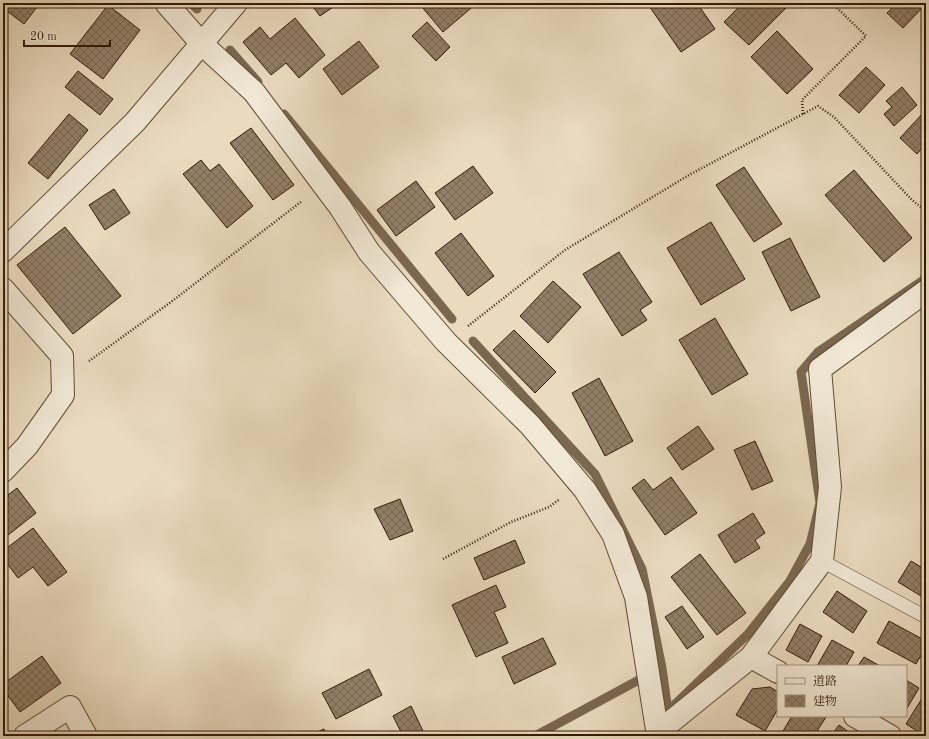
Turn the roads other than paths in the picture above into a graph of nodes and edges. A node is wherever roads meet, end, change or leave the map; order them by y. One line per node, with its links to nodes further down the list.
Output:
1 (166, 3): 3 (street)
2 (236, 3): 3 (street)
3 (202, 44): 4 (street); 13 (street)
4 (3, 251)
5 (3, 289): 7 (street)
6 (926, 291): 8 (street)
7 (3, 471)
8 (822, 561): 9 (lane); 10 (street)
9 (926, 617)
10 (751, 657): 11 (street); 13 (street)
11 (777, 671)
12 (856, 717): 16 (street)
13 (658, 734)
14 (25, 736): 15 (street)
15 (86, 736)
16 (890, 736)

